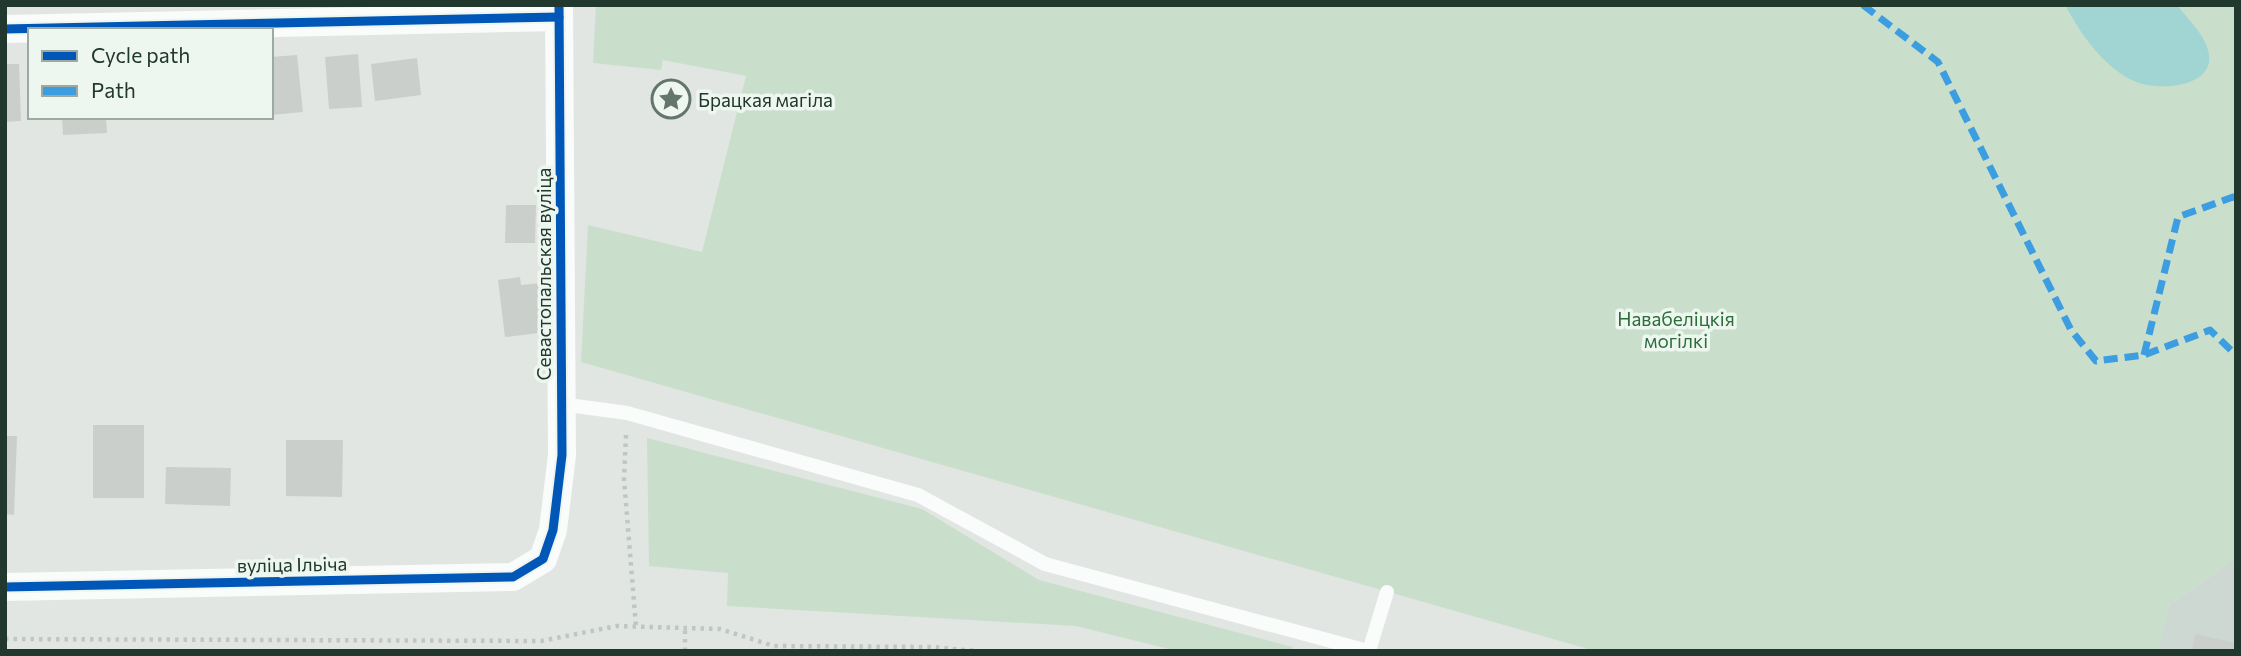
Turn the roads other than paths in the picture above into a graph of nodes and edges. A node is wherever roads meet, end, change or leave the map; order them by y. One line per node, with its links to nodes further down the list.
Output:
1 (559, 11): 3 (street, Севастопальская вуліца); 5 (street, Севастопальская вуліца)
2 (28, 28): 4 (street, Севастопальская вуліца)
3 (36, 28)
4 (5, 29)
5 (561, 404): 6 (street, Севастопальская вуліца); 9 (lane)
6 (553, 530): 7 (street, вуліца Ільіча)
7 (5, 587)
8 (1387, 592): 10 (lane)
9 (1319, 644): 10 (lane)
10 (1368, 651)

